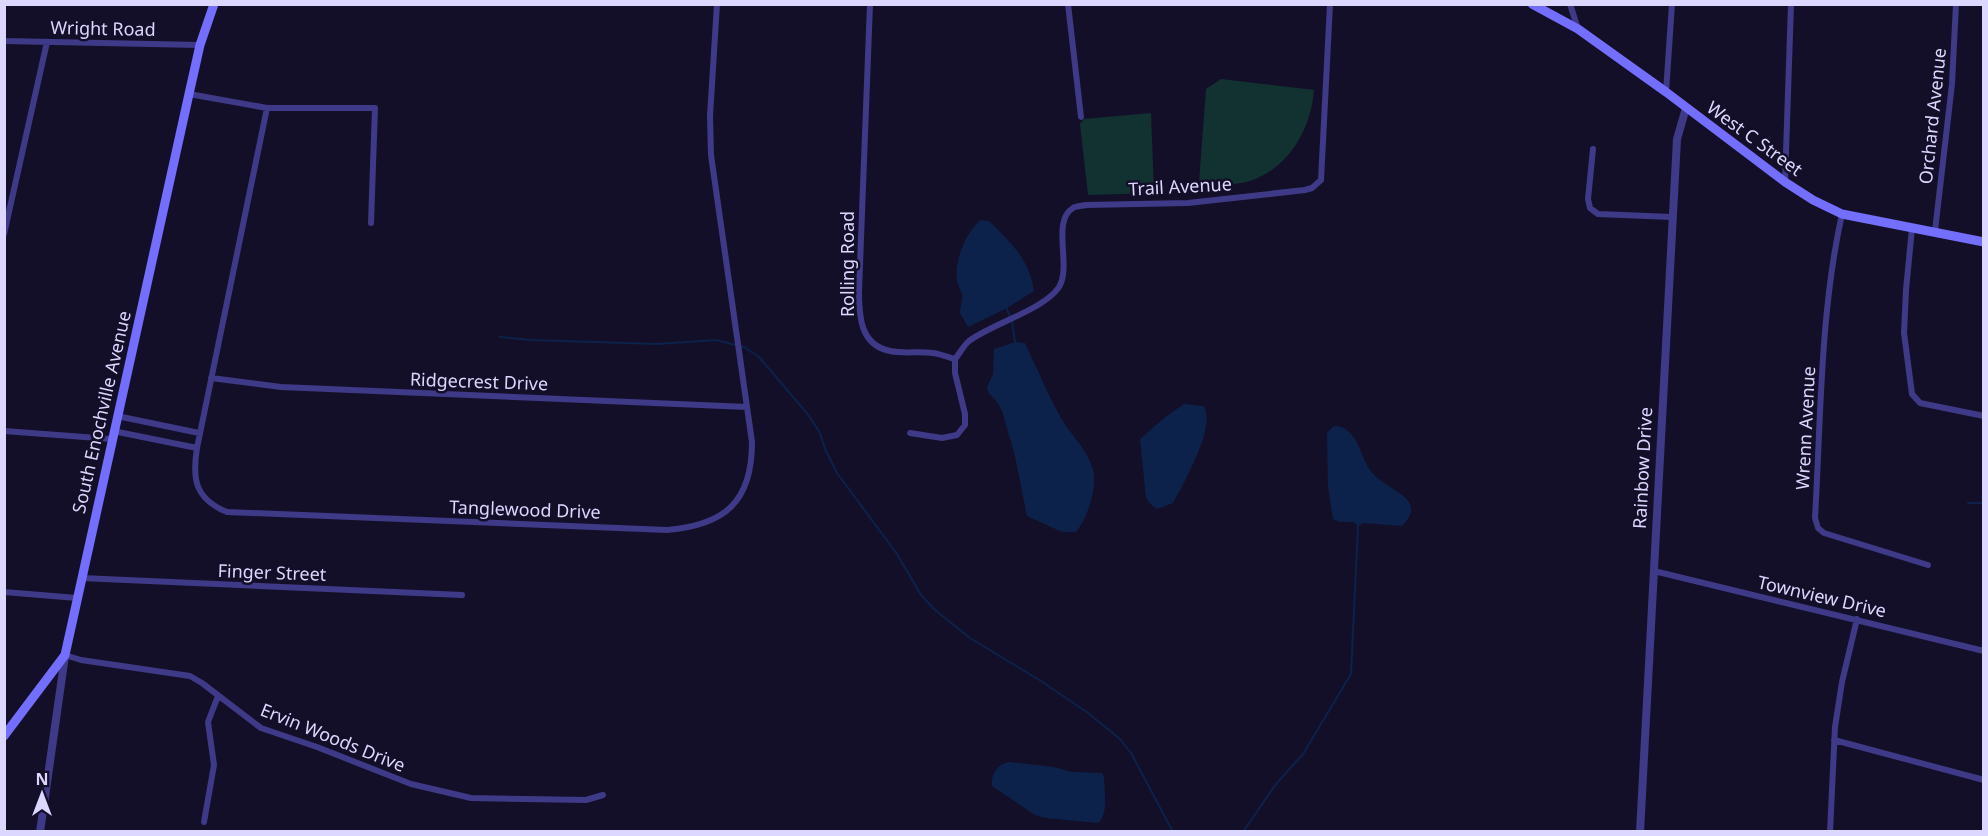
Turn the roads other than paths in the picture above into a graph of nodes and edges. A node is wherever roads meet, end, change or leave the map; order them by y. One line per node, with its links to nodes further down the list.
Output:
1 (214, 4): 14 (main road, South Enochville Avenue)
2 (717, 4): 31 (street, Tanglewood Drive)
3 (870, 4): 29 (street, Rolling Road)
4 (1068, 4): 19 (street)
5 (1330, 4): 29 (street, Trail Avenue)
6 (1532, 4): 11 (main road, West C Street)
7 (1570, 4): 11 (street)
8 (1672, 4): 15 (street)
9 (1791, 4): 21 (street)
10 (1956, 4): 26 (street, Orchard Avenue)
11 (1578, 30): 15 (main road, West C Street)
12 (4, 41): 13 (street, Wright Road)
13 (47, 42): 14 (street, Wright Road); 27 (street)
14 (200, 45): 16 (main road, South Enochville Avenue)
15 (1666, 92): 18 (main road, West C Street)
16 (189, 94): 17 (street); 32 (main road, South Enochville Avenue)
17 (267, 108): 24 (street); 30 (street, Tanglewood Drive)
18 (1686, 108): 21 (main road, West C Street); 23 (street, Rainbow Drive)
19 (1081, 117)
20 (1593, 149): 23 (street)
21 (1785, 183): 22 (main road, West C Street)
22 (1842, 213): 25 (main road, West C Street); 39 (street, Wrenn Avenue)
23 (1672, 217): 40 (street, Rainbow Drive)
24 (371, 224)
25 (1912, 228): 26 (main road, West C Street); 33 (street)
26 (1935, 231): 28 (main road, West C Street)
27 (4, 234)
28 (1983, 242)
29 (956, 359): 36 (street)
30 (211, 378): 31 (street, Ridgecrest Drive); 35 (street, Tanglewood Drive)
31 (747, 407): 38 (street, Tanglewood Drive)
32 (117, 416): 35 (street); 37 (main road, South Enochville Avenue)
33 (1983, 416)
34 (4, 431): 37 (street)
35 (199, 433): 38 (street, Tanglewood Drive)
36 (910, 433)
37 (112, 435): 38 (street); 41 (main road, South Enochville Avenue)
38 (197, 448)
39 (1929, 565)
40 (1654, 572): 45 (street, Townview Drive); 55 (street, Rainbow Drive)
41 (81, 578): 43 (street, Finger Street); 44 (main road, South Enochville Avenue)
42 (4, 592): 44 (street)
43 (462, 595)
44 (77, 598): 47 (main road, South Enochville Avenue)
45 (1857, 619): 46 (street, Townview Drive); 50 (street)
46 (1983, 651)
47 (65, 655): 48 (street, Ervin Woods Drive); 49 (main road); 54 (street, South Enochville Avenue)
48 (218, 696): 52 (street, Ervin Woods Drive); 53 (street)
49 (4, 736)
50 (1834, 740): 51 (street); 56 (street)
51 (1983, 780)
52 (603, 795)
53 (204, 822)
54 (40, 831)
55 (1640, 831)
56 (1830, 831)

